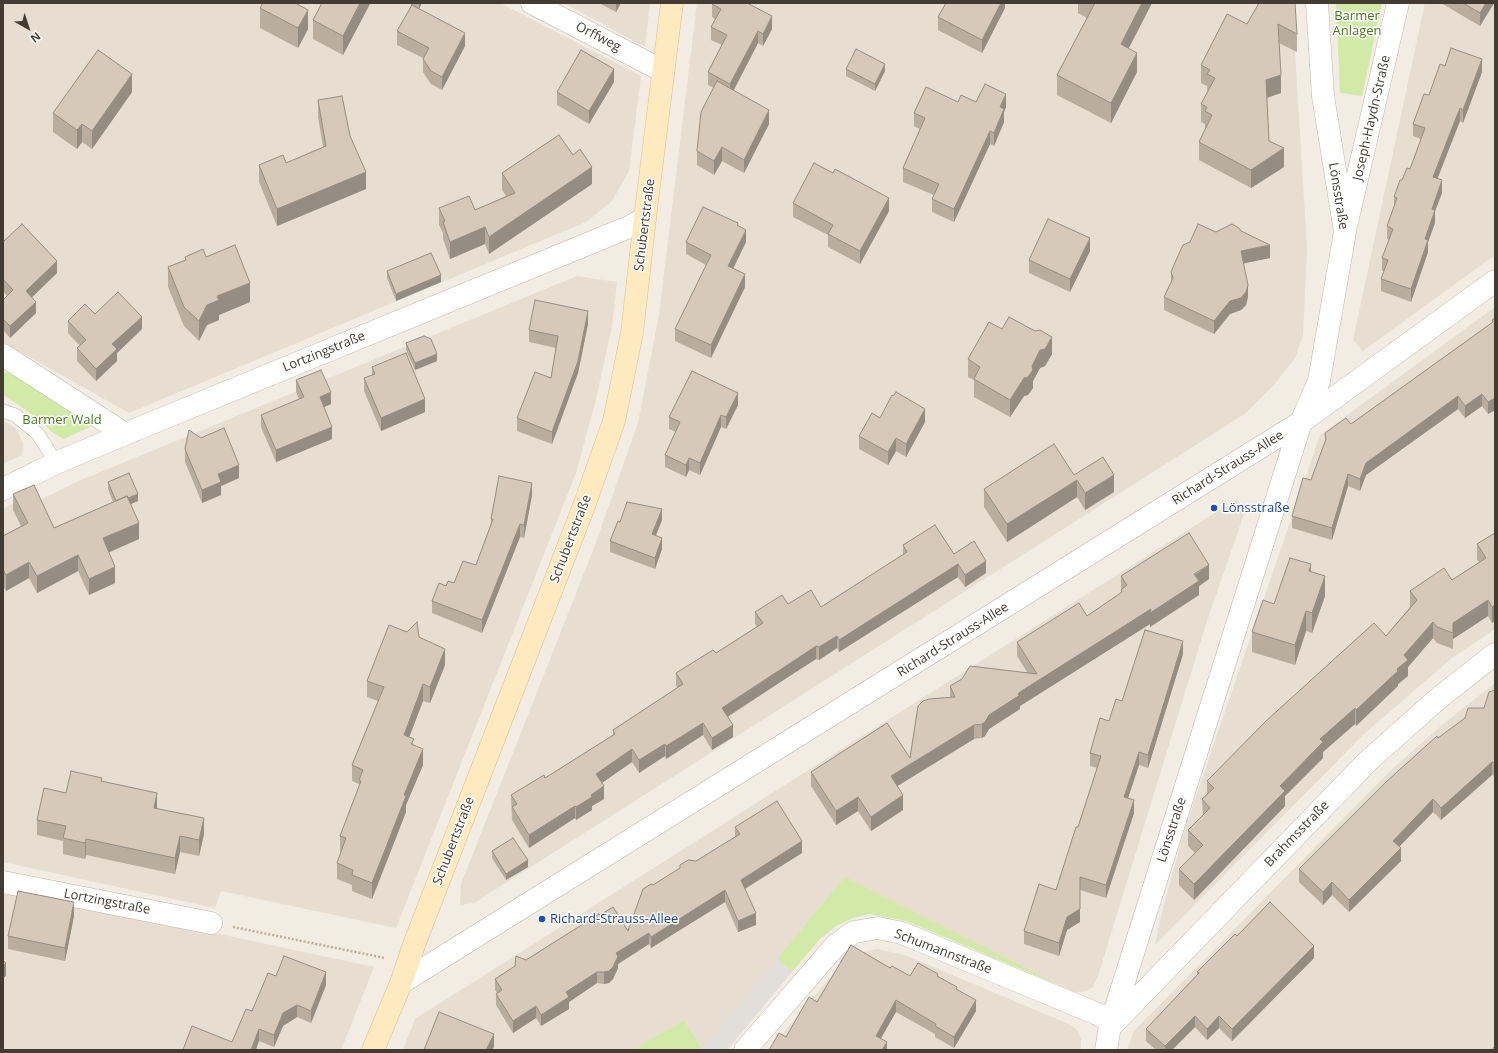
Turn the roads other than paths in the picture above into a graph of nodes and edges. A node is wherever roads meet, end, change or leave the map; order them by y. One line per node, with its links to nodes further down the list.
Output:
1 (532, 3): 5 (street, Orffweg)
2 (672, 3): 5 (street, Schubertstraße)
3 (1317, 3): 7 (street, Lönsstraße)
4 (1398, 3): 7 (street, Joseph-Haydn-Straße)
5 (663, 71): 6 (street, Schubertstraße)
6 (645, 218): 12 (street, Lortzingstraße); 18 (street, Schubertstraße)
7 (1345, 232): 11 (street, Lönsstraße)
8 (1495, 281): 11 (street, Richard-Strauss-Allee)
9 (3, 355): 12 (street)
10 (3, 411): 13 (lane)
11 (1301, 422): 18 (street, Richard-Strauss-Allee); 19 (street, Lönsstraße)
12 (125, 434): 13 (street, Lortzingstraße)
13 (56, 463): 14 (street, Lortzingstraße)
14 (3, 489)
15 (1495, 654): 19 (street, Brahmsstraße)
16 (3, 882): 17 (street, Lortzingstraße)
17 (211, 923)
18 (400, 983): 20 (street, Schubertstraße)
19 (1111, 1024): 21 (street, Schumannstraße); 22 (street, Lönsstraße)
20 (373, 1050)
21 (745, 1050)
22 (1106, 1050)

